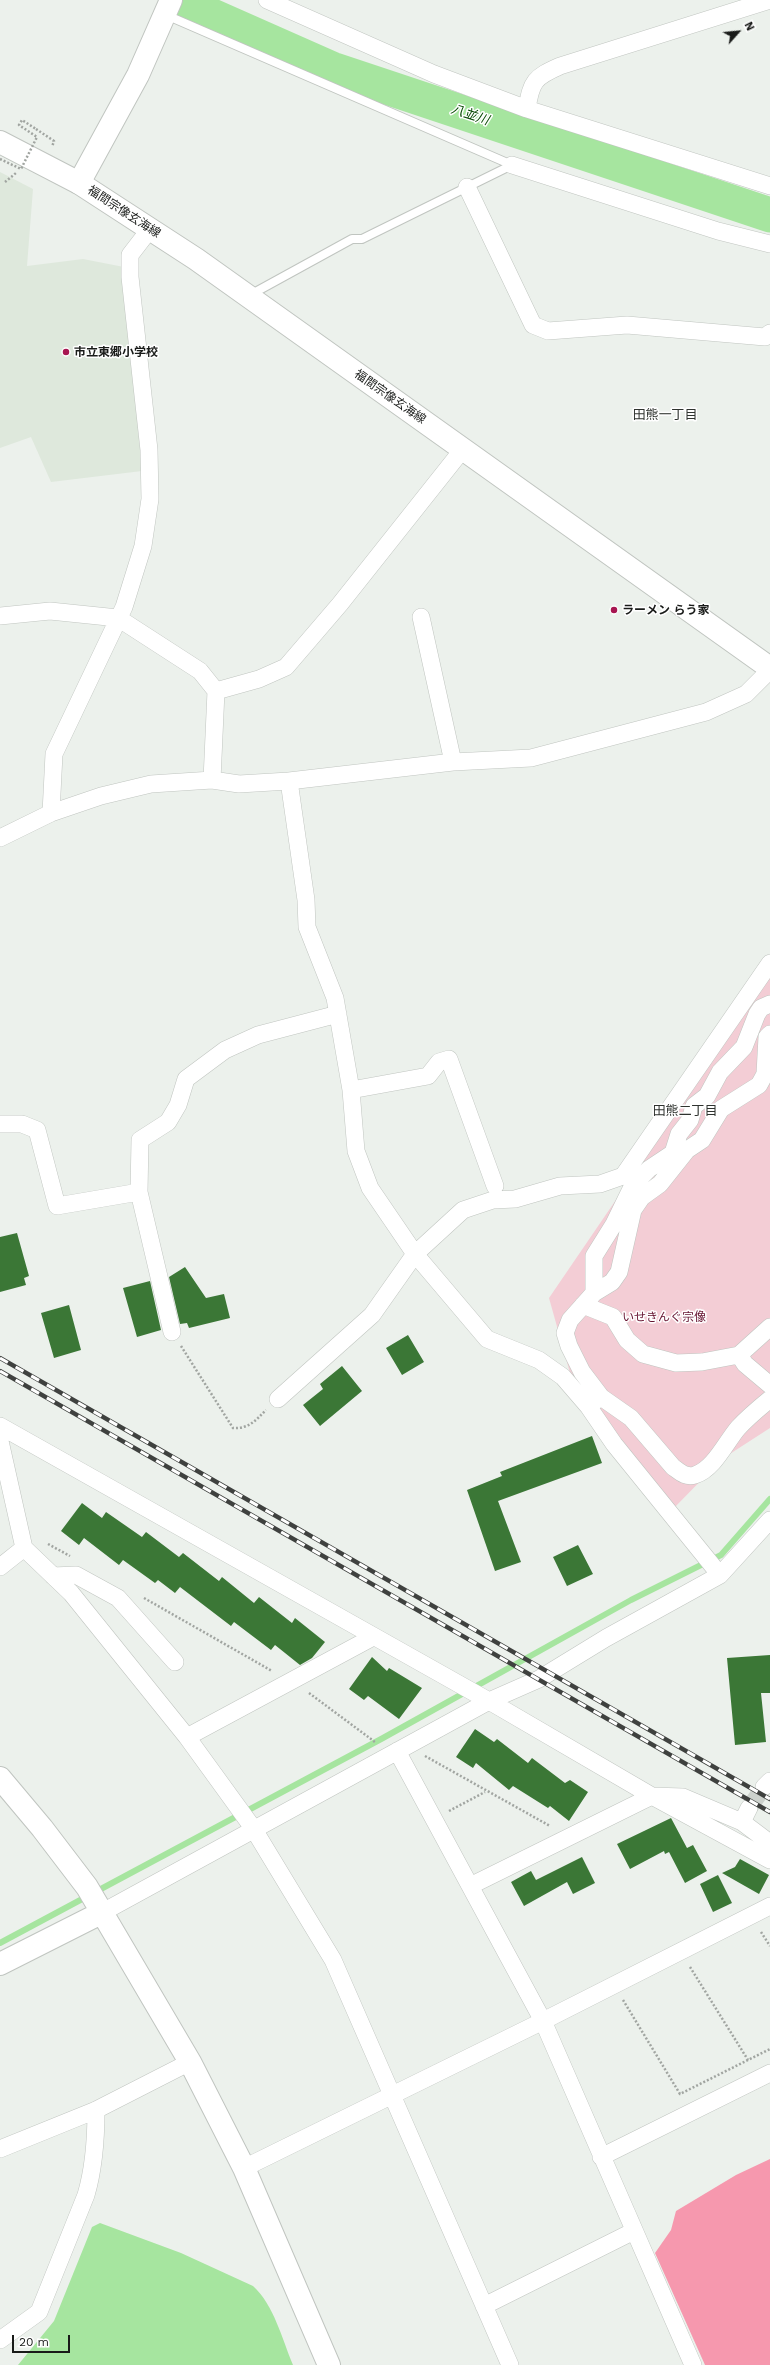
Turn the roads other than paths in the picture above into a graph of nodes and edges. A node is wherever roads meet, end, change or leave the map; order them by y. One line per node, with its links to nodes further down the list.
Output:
1 (267, 0): 4 (street)
2 (770, 0): 4 (street)
3 (168, 6): 6 (lane); 7 (street)
4 (527, 109): 8 (street)
5 (0, 142): 7 (street, 福間宗像玄海線)
6 (512, 165): 9 (lane); 11 (street)
7 (79, 184): 10 (street, 福間宗像玄海線)
8 (770, 186)
9 (467, 187): 12 (lane); 13 (street)
10 (150, 229): 12 (street, 福間宗像玄海線); 17 (street)
11 (770, 244)
12 (248, 296): 14 (street, 福間宗像玄海線)
13 (770, 333)
14 (463, 448): 18 (street, 福間宗像玄海線); 19 (street)
15 (0, 616): 17 (street)
16 (421, 617): 20 (street)
17 (118, 618): 19 (street); 23 (street)
18 (770, 669): 20 (street)
19 (216, 691): 21 (street)
20 (453, 762): 22 (street)
21 (212, 780): 22 (street); 23 (street)
22 (289, 781): 27 (street)
23 (51, 813): 24 (street)
24 (0, 838)
25 (770, 963): 34 (street)
26 (770, 1004): 31 (street)
27 (338, 1014): 29 (street); 33 (street)
28 (770, 1034): 31 (street)
29 (351, 1090): 32 (street); 34 (street)
30 (0, 1124): 33 (street)
31 (679, 1152): 35 (street); 35 (street)
32 (494, 1186)
33 (139, 1192): 37 (street)
34 (415, 1254): 41 (street); 42 (street)
35 (588, 1299): 38 (street); 42 (street)
36 (770, 1327): 38 (street)
37 (172, 1332)
38 (740, 1356): 39 (street)
39 (770, 1385)
40 (770, 1398): 42 (street)
41 (278, 1399)
42 (594, 1402): 48 (street)
43 (0, 1426): 50 (street)
44 (0, 1441): 46 (street)
45 (770, 1520): 48 (street)
46 (24, 1548): 47 (street); 49 (street)
47 (0, 1567)
48 (720, 1575): 52 (street)
49 (53, 1576): 51 (street); 53 (street)
50 (373, 1637): 52 (street); 53 (street)
51 (175, 1662)
52 (482, 1699): 54 (street); 56 (street)
53 (187, 1737): 57 (street)
54 (402, 1748): 57 (street); 60 (street)
55 (0, 1778): 62 (street)
56 (652, 1796): 58 (street); 59 (street); 60 (street)
57 (251, 1825): 62 (street); 67 (street)
58 (770, 1843)
59 (770, 1860)
60 (470, 1886): 64 (street)
61 (770, 1906): 64 (street)
62 (101, 1910): 63 (street); 65 (street)
63 (0, 1964)
64 (543, 2021): 67 (street); 70 (street)
65 (190, 2062): 68 (street); 71 (street)
66 (770, 2073): 70 (street)
67 (392, 2096): 71 (street); 73 (street)
68 (96, 2110): 69 (street); 74 (street)
69 (0, 2149)
70 (601, 2157): 72 (street)
71 (244, 2168): 75 (street)
72 (634, 2231): 73 (street); 77 (street)
73 (484, 2306): 76 (street)
74 (0, 2340)
75 (329, 2365)
76 (510, 2365)
77 (693, 2365)

